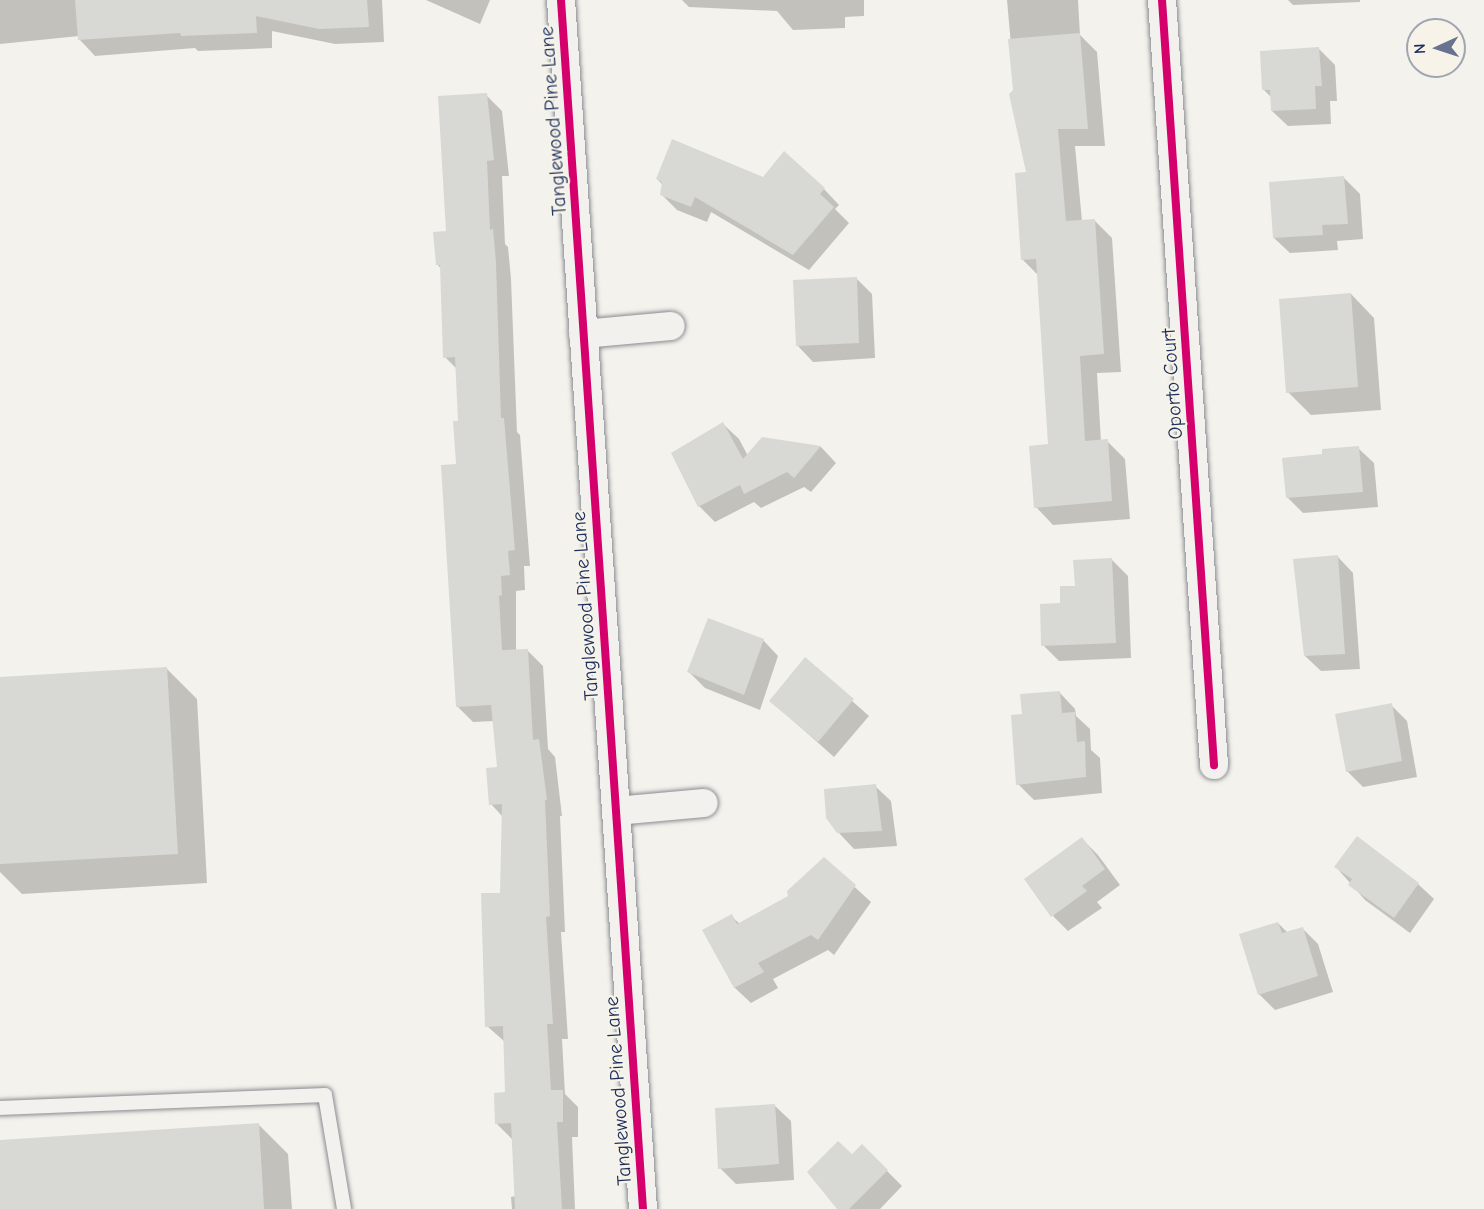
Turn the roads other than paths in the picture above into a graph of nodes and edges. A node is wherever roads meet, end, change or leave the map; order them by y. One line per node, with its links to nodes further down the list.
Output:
1 (561, 0): 4 (street, Tanglewood Pine Lane)
2 (1162, 0): 5 (street, Oporto Court)
3 (671, 326): 4 (street)
4 (584, 333): 7 (street, Tanglewood Pine Lane)
5 (1215, 765)
6 (704, 803): 7 (street)
7 (616, 812): 10 (street, Tanglewood Pine Lane)
8 (0, 1108): 9 (lane)
9 (344, 1209)
10 (643, 1209)

